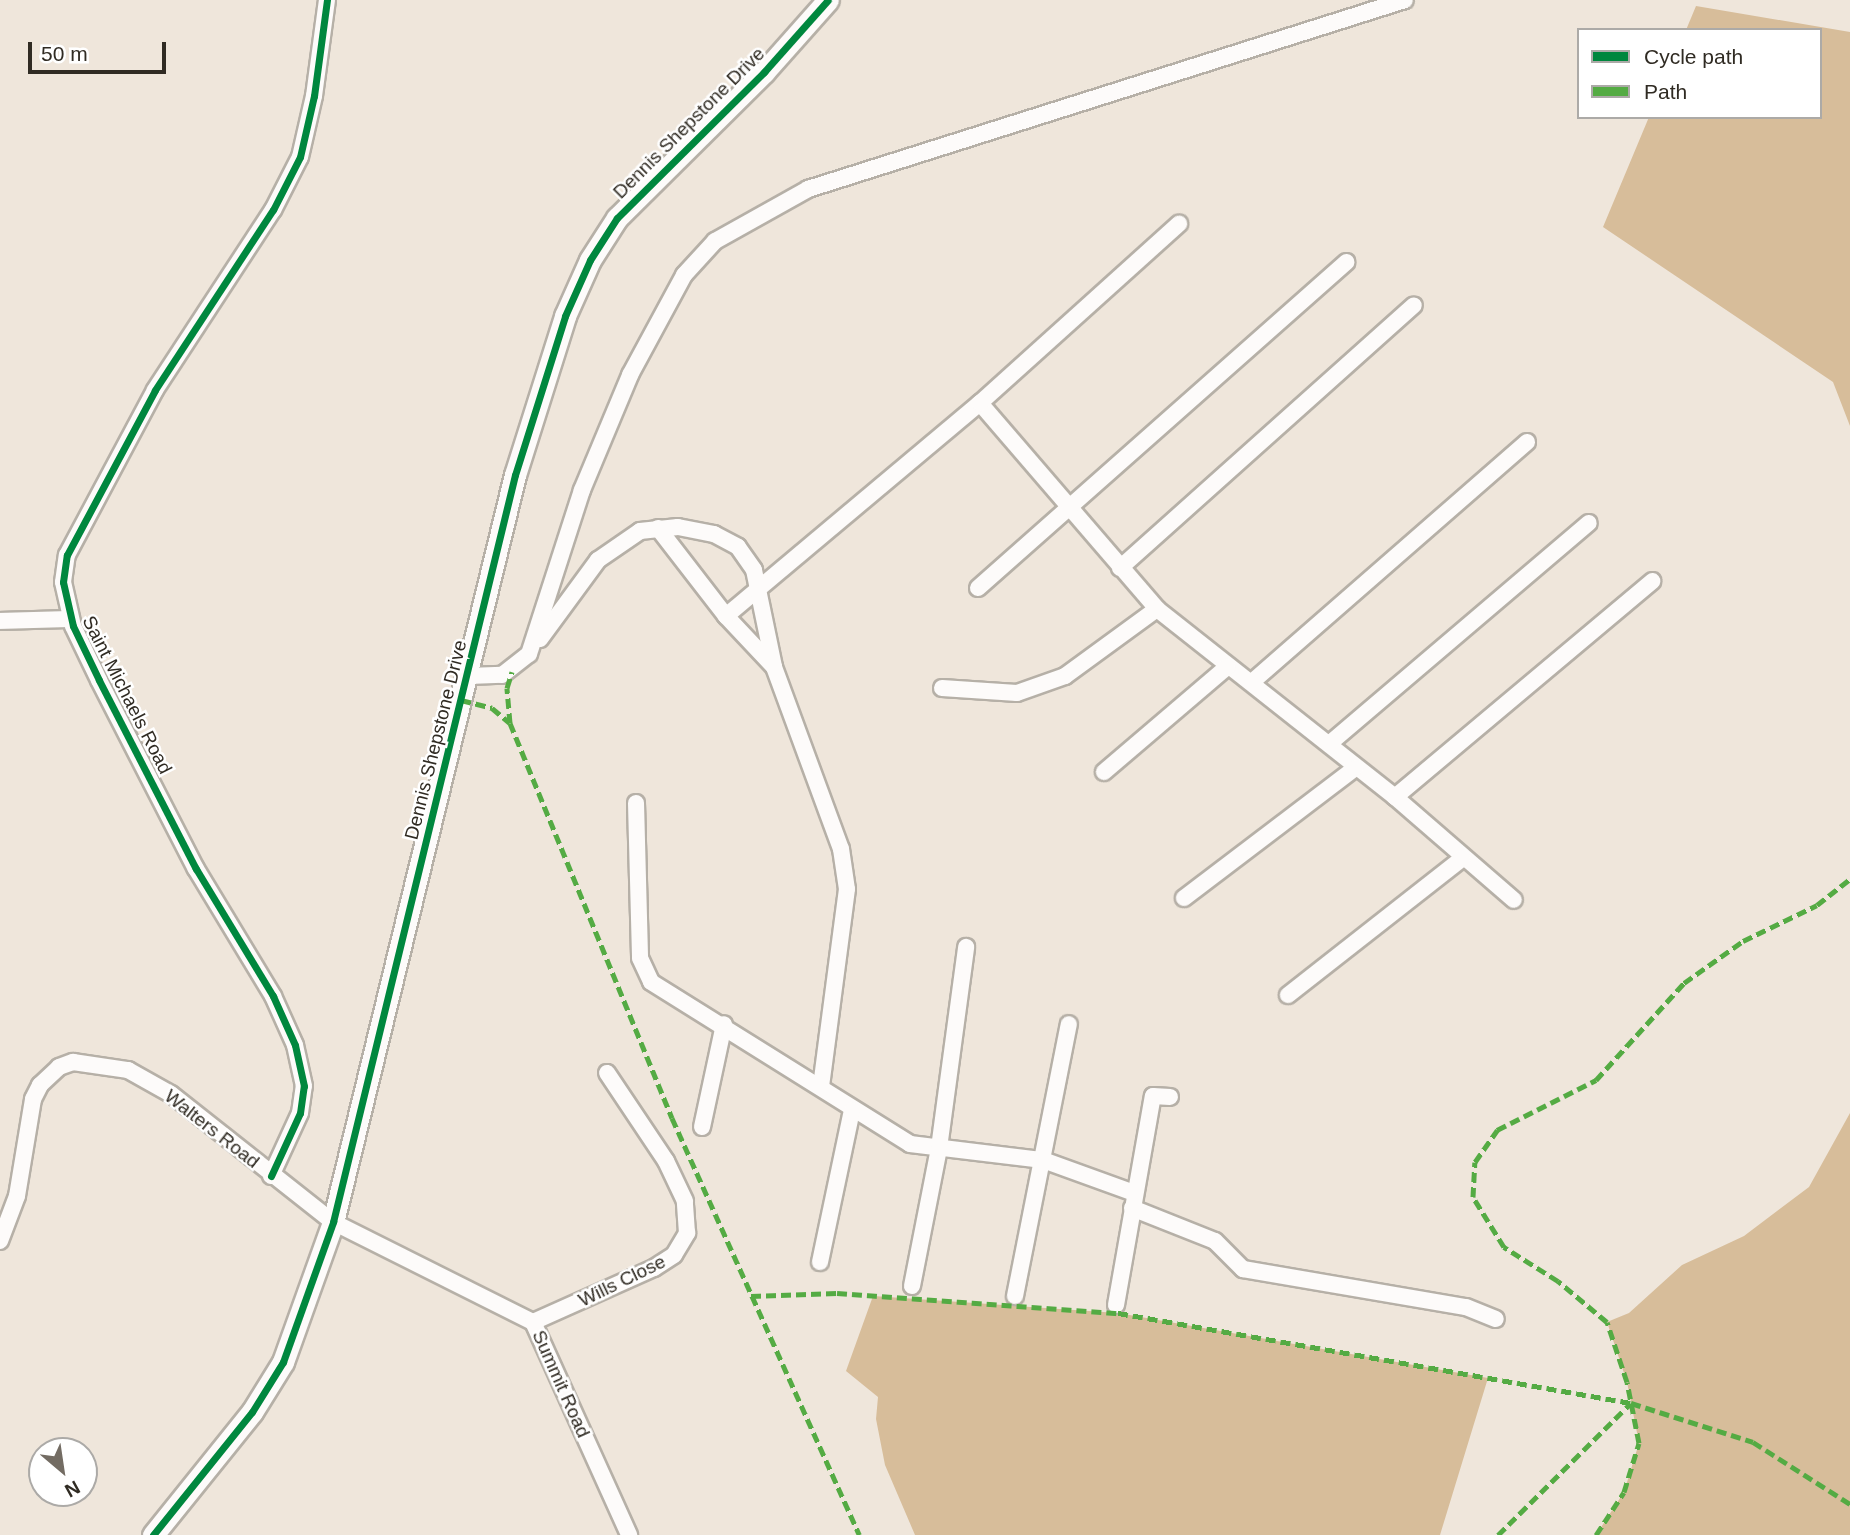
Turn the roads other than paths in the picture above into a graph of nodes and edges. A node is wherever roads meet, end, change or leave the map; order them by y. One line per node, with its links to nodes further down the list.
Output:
1 (327, 0): 18 (street, Saint Michaels Road)
2 (828, 0): 23 (street, Dennis Shepstone Drive)
3 (1405, 0): 20 (street)
4 (1179, 224): 7 (street)
5 (1347, 262): 9 (street)
6 (1414, 304): 12 (street)
7 (980, 403): 9 (street); 15 (street)
8 (1527, 442): 24 (street)
9 (1071, 505): 12 (street); 14 (street)
10 (1589, 523): 26 (street)
11 (657, 528): 15 (street); 17 (street); 20 (street)
12 (1120, 568): 16 (street)
13 (1652, 582): 29 (street)
14 (978, 588)
15 (760, 590): 17 (street); 21 (street)
16 (1157, 609): 22 (street); 25 (street)
17 (726, 616): 21 (street)
18 (70, 619): 19 (street); 45 (street, Saint Michaels Road)
19 (0, 621)
20 (529, 654): 23 (street)
21 (774, 667): 39 (street)
22 (1227, 667): 24 (street); 28 (street)
23 (468, 676): 47 (street, Dennis Shepstone Drive)
24 (1252, 681): 26 (street)
25 (942, 688)
26 (1329, 744): 27 (street)
27 (1355, 768): 29 (street); 32 (street)
28 (1104, 772)
29 (1395, 797): 31 (street)
30 (636, 803): 36 (street)
31 (1463, 858): 33 (street); 35 (street)
32 (1184, 898)
33 (1514, 901)
34 (966, 947): 43 (street)
35 (1288, 995)
36 (724, 1024): 39 (street); 42 (street)
37 (1069, 1024): 44 (street)
38 (607, 1073): 54 (street, Wills Close)
39 (821, 1087): 41 (street)
40 (1170, 1097): 46 (street)
41 (852, 1110): 43 (street); 49 (street)
42 (702, 1127)
43 (939, 1148): 44 (street); 50 (street)
44 (1043, 1160): 46 (street); 51 (street)
45 (271, 1176): 47 (street, Walters Road); 48 (street, Walters Road)
46 (1133, 1200): 52 (street); 53 (street)
47 (333, 1222): 54 (street, Summit Road); 55 (street, Dennis Shepstone Drive)
48 (0, 1241)
49 (820, 1262)
50 (912, 1286)
51 (1015, 1296)
52 (1116, 1305)
53 (1496, 1319)
54 (533, 1322): 56 (street, Summit Road)
55 (153, 1535)
56 (629, 1535)

